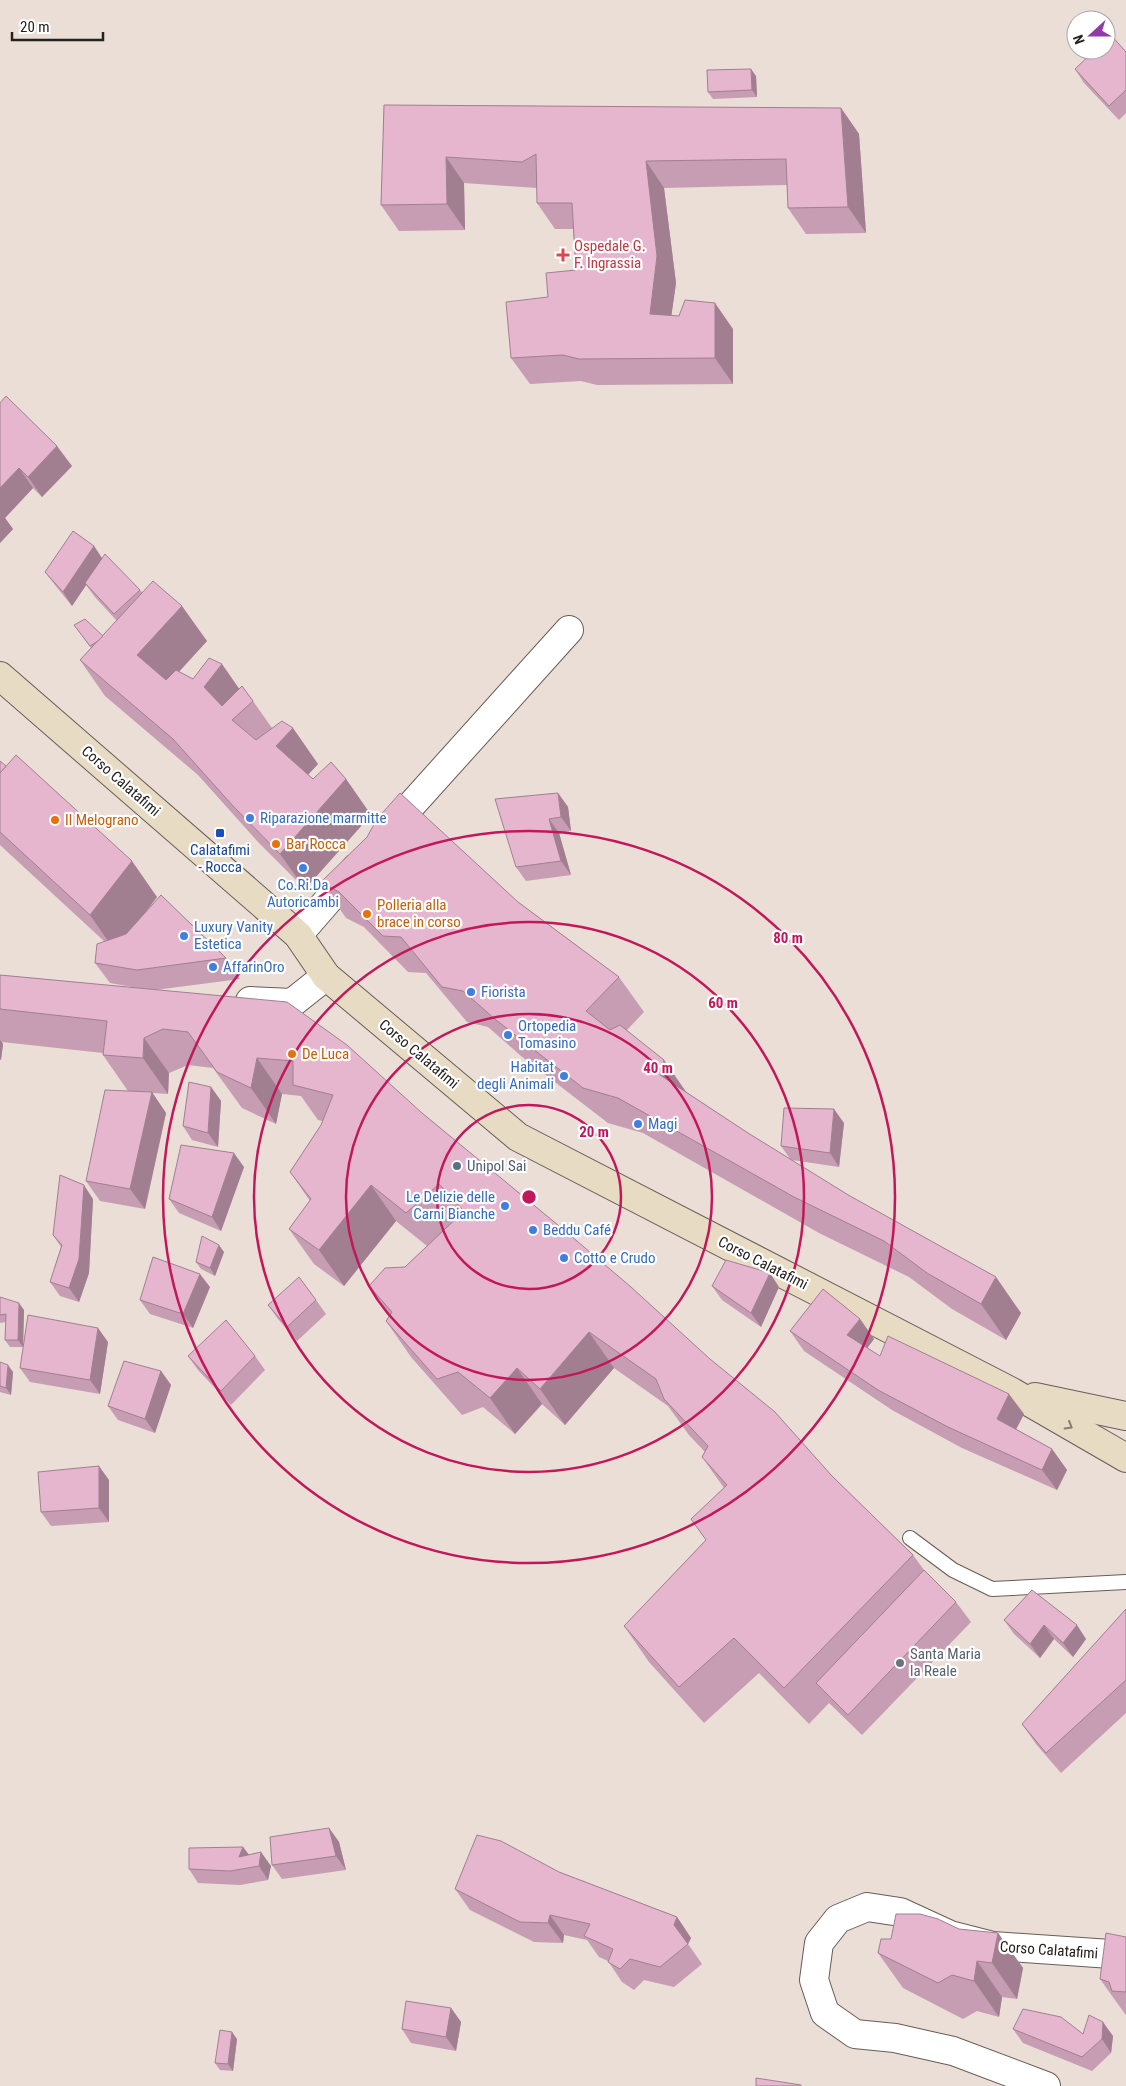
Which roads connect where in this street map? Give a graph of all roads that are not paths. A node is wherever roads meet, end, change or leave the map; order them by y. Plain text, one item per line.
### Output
1 (568, 630) dead end
2 (0, 676) edge
3 (298, 935) junction
4 (326, 976) junction
5 (225, 1000) edge
6 (1012, 1392) junction
7 (1126, 1416) edge
8 (1126, 1458) edge
9 (910, 1538) dead end
10 (1126, 1582) edge
11 (1126, 1955) edge
12 (1046, 2086) edge

1 - 3 street
2 - 3 main road, Corso Calatafimi
3 - 4 main road, Corso Calatafimi
4 - 5 street
4 - 6 main road, Corso Calatafimi
6 - 7 main road
6 -> 8 main road
9 - 10 lane
11 - 12 street, Corso Calatafimi

